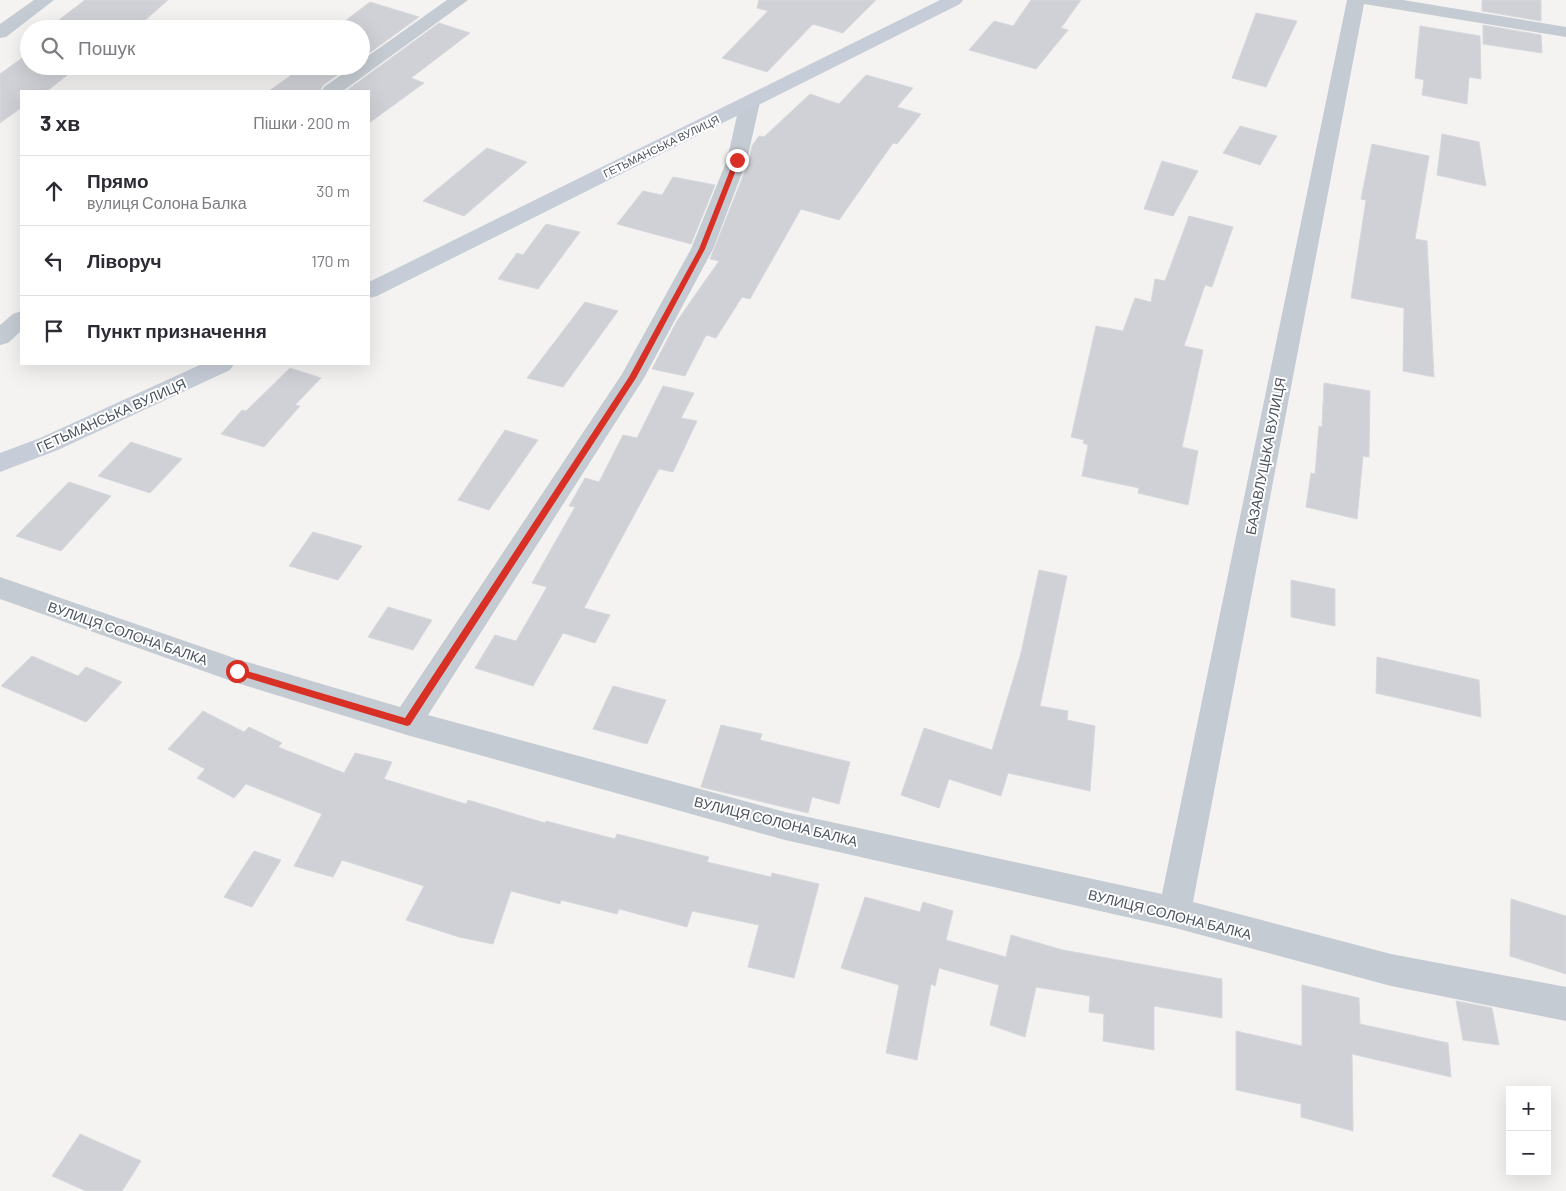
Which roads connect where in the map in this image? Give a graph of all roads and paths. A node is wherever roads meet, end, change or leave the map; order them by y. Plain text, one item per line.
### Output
1 (45, 0) edge
2 (459, 0) edge
3 (954, 0) edge
4 (1356, 0) edge
5 (1370, 0) edge
6 (1566, 32) edge
7 (0, 33) edge
8 (370, 63) edge
9 (354, 75) edge
10 (332, 90) edge
11 (750, 102) junction
12 (370, 291) edge
13 (20, 321) edge
14 (0, 337) edge
15 (220, 365) edge
16 (0, 463) edge
17 (0, 588) edge
18 (407, 722) junction
19 (1174, 912) junction
20 (1566, 1004) edge

1 - 7 street
2 - 8 street
3 - 11 street, ГЕТЬМАНСЬКА ВУЛИЦЯ
4 - 19 street, БАЗАВЛУЦЬКА ВУЛИЦЯ
5 - 6 street
9 - 10 street
11 - 12 street, ГЕТЬМАНСЬКА ВУЛИЦЯ
11 - 18 street
13 - 14 street
15 - 16 street, ГЕТЬМАНСЬКА ВУЛИЦЯ
17 - 18 street, ВУЛИЦЯ СОЛОНА БАЛКА
18 - 19 street, ВУЛИЦЯ СОЛОНА БАЛКА
19 - 20 street, ВУЛИЦЯ СОЛОНА БАЛКА

